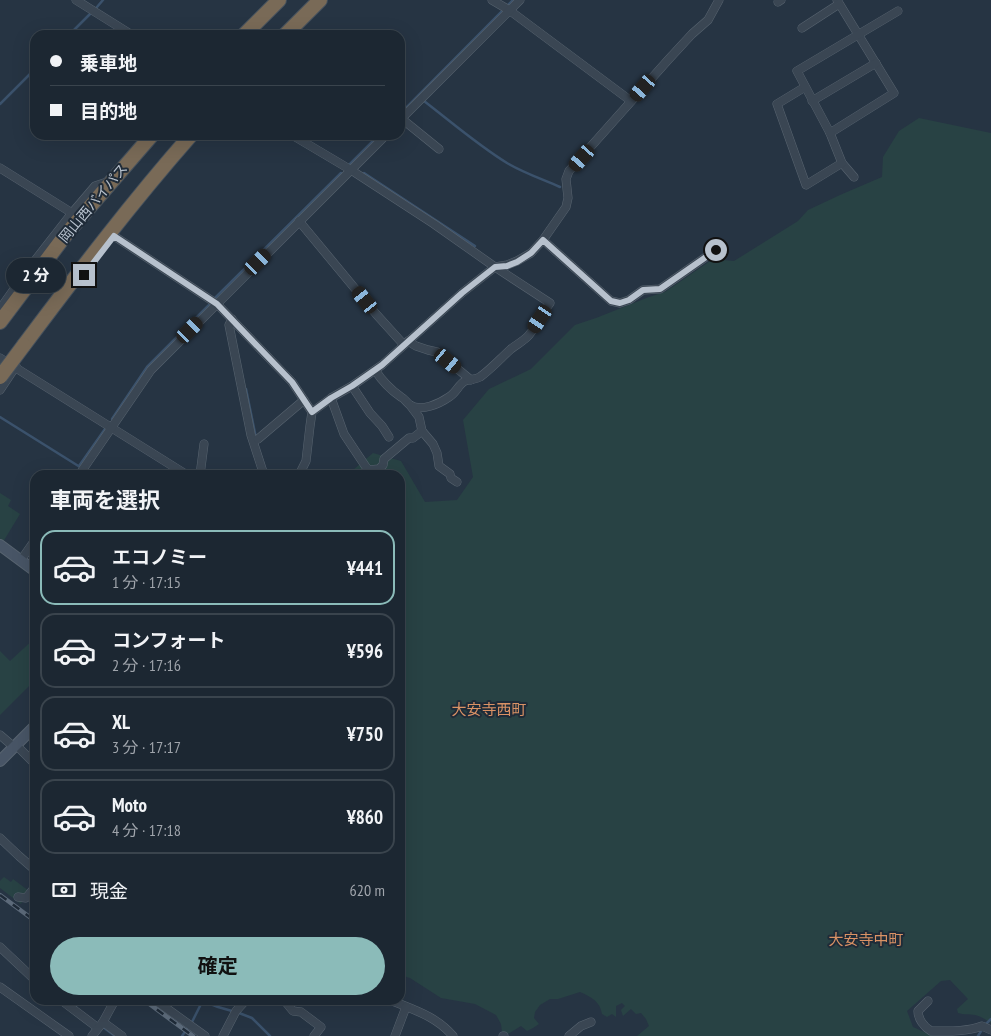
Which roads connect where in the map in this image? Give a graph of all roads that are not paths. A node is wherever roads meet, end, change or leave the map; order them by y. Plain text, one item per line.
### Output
1 (76, 0) edge
2 (279, 0) edge
3 (320, 0) edge
4 (492, 0) edge
5 (520, 0) edge
6 (719, 0) edge
7 (838, 2) edge
8 (507, 9) junction
9 (898, 11) dead end
10 (802, 28) dead end
11 (124, 30) edge
12 (249, 30) edge
13 (290, 30) edge
14 (858, 35) junction
15 (876, 63) junction
16 (805, 87) junction
17 (812, 101) junction
18 (631, 102) junction
19 (405, 116) edge
20 (405, 123) edge
21 (830, 133) junction
22 (148, 140) edge
23 (187, 140) edge
24 (300, 140) edge
25 (381, 140) edge
26 (440, 149) dead end
27 (842, 163) junction
28 (0, 168) edge
29 (351, 170) junction
30 (156, 175) junction
31 (854, 177) dead end
32 (112, 180) junction
33 (72, 213) junction
34 (299, 221) junction
35 (114, 236) junction
36 (543, 240) junction
37 (716, 250) dead end
38 (495, 267) junction
39 (217, 304) junction
40 (0, 309) edge
41 (0, 322) edge
42 (231, 322) junction
43 (406, 342) junction
44 (0, 358) edge
45 (16, 367) junction
46 (375, 370) junction
47 (0, 378) edge
48 (471, 380) junction
49 (352, 386) junction
50 (0, 390) edge
51 (331, 398) junction
52 (304, 400) junction
53 (410, 405) junction
54 (312, 412) junction
55 (112, 427) junction
56 (422, 431) junction
57 (389, 437) dead end
58 (258, 439) dead end
59 (204, 444) dead end
60 (82, 470) edge
61 (179, 470) edge
62 (201, 470) edge
63 (262, 470) edge
64 (302, 470) edge
65 (457, 482) dead end
66 (0, 545) edge
67 (30, 547) edge
68 (21, 560) junction
69 (30, 567) edge
70 (30, 731) edge
71 (0, 735) edge
72 (15, 746) junction
73 (30, 760) edge
74 (0, 761) edge
75 (0, 838) edge
76 (30, 866) edge
77 (30, 893) edge
78 (18, 897) dead end
79 (0, 947) edge
80 (30, 975) edge
81 (0, 987) edge
82 (928, 1001) dead end
83 (69, 1005) edge
84 (112, 1005) edge
85 (162, 1005) edge
86 (241, 1005) edge
87 (288, 1005) edge
88 (401, 1005) edge
89 (406, 1007) junction
90 (592, 1022) dead end
91 (101, 1025) junction
92 (986, 1027) edge
93 (69, 1036) edge
94 (92, 1036) edge
95 (122, 1036) edge
96 (205, 1036) edge
97 (223, 1036) edge
98 (314, 1036) edge
99 (395, 1036) edge
100 (454, 1036) edge
101 (569, 1036) edge

1 - 11 street
2 - 12 highway
3 - 13 highway
4 - 8 street
5 - 8 street
6 - 18 street
7 - 10 street
7 - 14 street
8 - 18 street
8 - 19 street
9 - 14 street
14 - 15 street
14 - 16 street
15 - 17 street
15 - 21 street
16 - 17 street
16 - 27 street
17 - 21 street
18 - 36 street
20 - 26 street
21 - 27 street
22 - 32 highway, 岡山西バイパス
23 - 30 highway
24 - 29 street
25 - 29 street
27 - 31 street
28 - 33 street
29 - 34 street
29 - 38 street
30 - 35 street
30 - 47 highway, bridge
32 - 33 street
32 - 41 highway, 岡山西バイパス
33 - 40 street
34 - 39 street
34 - 43 street
35 - 39 street
35 - 45 street
36 - 37 street
36 - 38 street
38 - 43 street
38 - 48 street
39 - 42 street
39 - 55 street
42 - 52 street
42 - 63 street
43 - 46 street
43 - 48 street
44 - 45 street
45 - 50 street
45 - 55 street
46 - 49 street
46 - 53 street
48 - 53 street
49 - 51 street
49 - 57 street
51 - 54 street
51 - 56 street
52 - 54 street
52 - 58 street
53 - 56 street
54 - 64 street
55 - 60 street
55 - 61 street
56 - 65 street
59 - 62 street
66 - 68 street
67 - 68 street
68 - 69 street
70 - 72 street
71 - 72 street
72 - 73 street
72 - 74 street
75 - 76 street
77 - 78 street
79 - 80 street
81 - 93 street
82 - 92 street
83 - 91 street
84 - 91 street
85 - 96 street
86 - 97 street
87 - 98 street
88 - 89 street
89 - 99 street
89 - 100 street
90 - 101 street
91 - 94 street
91 - 95 street

